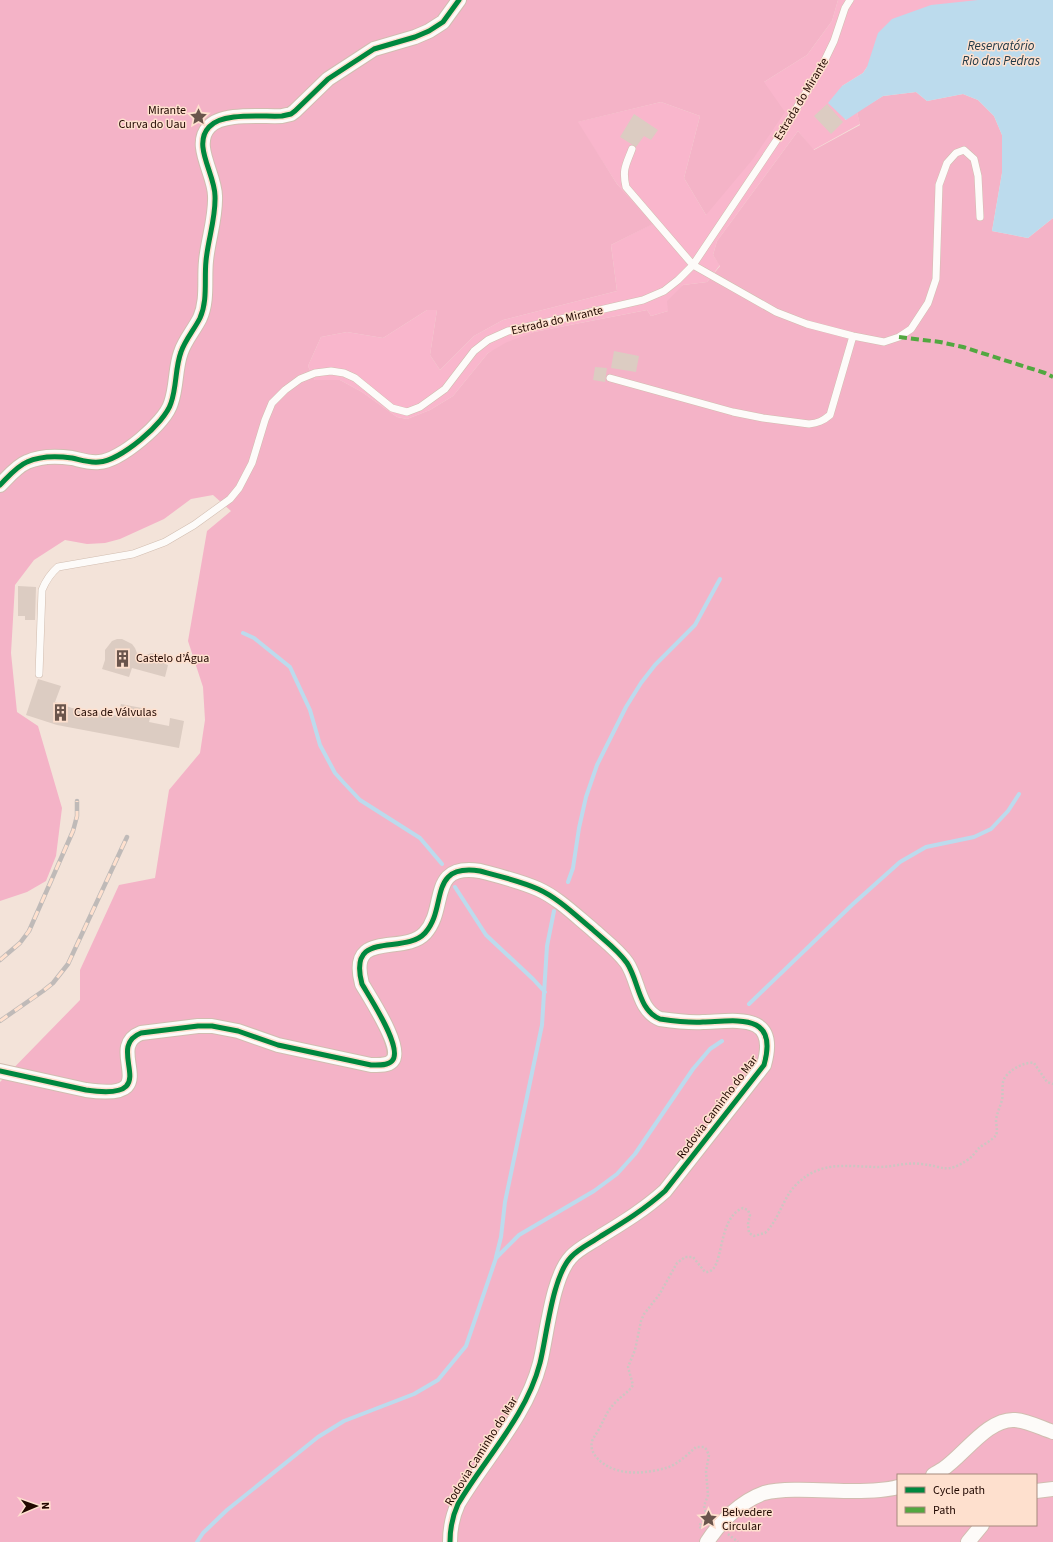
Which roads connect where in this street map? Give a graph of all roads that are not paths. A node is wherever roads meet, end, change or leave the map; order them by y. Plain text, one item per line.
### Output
1 (459, 0) edge
2 (850, 0) edge
3 (632, 150) dead end
4 (980, 217) dead end
5 (693, 265) junction
6 (853, 336) junction
7 (610, 378) dead end
8 (0, 485) edge
9 (39, 674) dead end
10 (0, 1071) edge
11 (1053, 1432) edge
12 (934, 1474) edge
13 (897, 1487) edge
14 (1053, 1488) edge
15 (1037, 1491) edge
16 (981, 1526) edge
17 (450, 1542) edge
18 (707, 1542) edge
19 (968, 1542) edge

1 - 8 street
2 - 5 lane, Estrada do Mirante
3 - 5 lane
4 - 6 lane
5 - 6 lane
5 - 9 lane, Estrada do Mirante
6 - 7 lane
10 - 17 street, Rodovia Caminho do Mar
11 - 12 street
13 - 18 street
14 - 15 street
16 - 19 street

